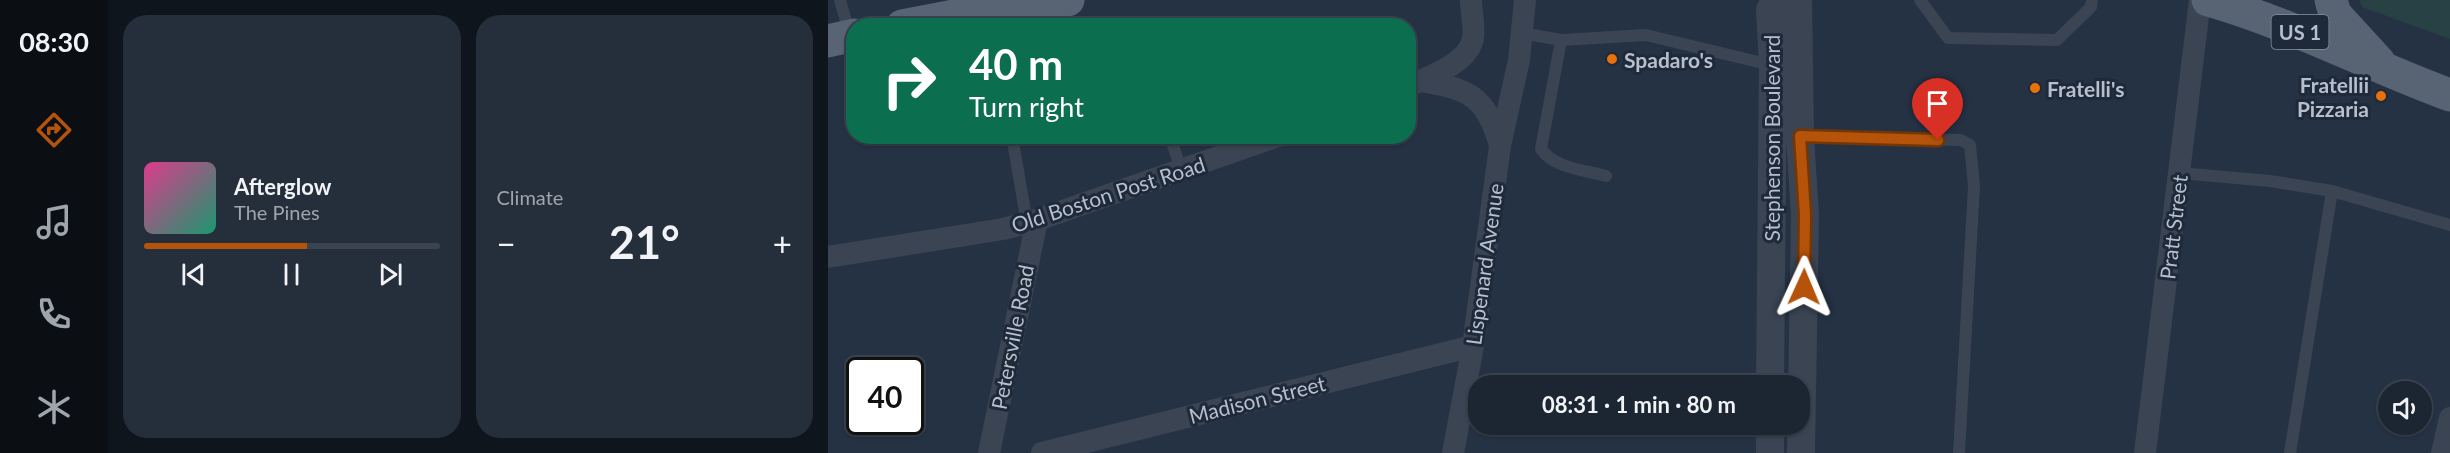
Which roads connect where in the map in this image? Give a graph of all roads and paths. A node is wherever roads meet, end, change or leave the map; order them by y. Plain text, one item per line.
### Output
1 (840, 0) edge
2 (1068, 0) edge
3 (1471, 0) edge
4 (1525, 0) edge
5 (1776, 0) edge
6 (1798, 0) edge
7 (1920, 0) edge
8 (2092, 0) edge
9 (2200, 0) edge
10 (2208, 0) edge
11 (2331, 0) edge
12 (960, 7) edge
13 (927, 18) edge
14 (1522, 33) junction
15 (844, 37) edge
16 (1561, 40) junction
17 (1786, 67) junction
18 (2388, 72) junction
19 (1416, 83) edge
20 (1416, 84) edge
21 (2450, 95) edge
22 (1800, 136) junction
23 (1014, 144) edge
24 (1173, 144) edge
25 (1255, 144) edge
26 (1500, 146) junction
27 (1181, 170) junction
28 (2180, 173) junction
29 (1606, 176) dead end
30 (2332, 191) junction
31 (1032, 222) junction
32 (2450, 225) edge
33 (828, 257) edge
34 (1473, 346) junction
35 (1771, 375) edge
36 (2450, 418) edge
37 (1770, 435) edge
38 (989, 453) edge
39 (1042, 453) edge
40 (1453, 453) edge
41 (1770, 453) edge
42 (1801, 453) edge
43 (1959, 453) edge
44 (2145, 453) edge
45 (2290, 453) edge
46 (2442, 453) edge

1 - 15 lane
2 - 12 main road
3 - 19 street
4 - 14 street, Lispenard Avenue
5 - 17 street, Stephenson Boulevard
6 - 17 street, Stephenson Boulevard
7 - 8 lane
9 - 28 street, Pratt Street
10 - 18 main road, US 1
11 - 18 main road
12 - 13 main road
14 - 16 lane
14 - 26 street, Lispenard Avenue
16 - 17 lane
16 - 29 lane
17 - 22 street, Stephenson Boulevard
17 - 35 street, Stephenson Boulevard
18 - 21 main road, US 1
20 - 26 street, Lispenard Avenue
22 - 42 street, Stephenson Boulevard
22 - 43 lane
23 - 31 lane
24 - 27 lane
25 - 27 street, Old Boston Post Road
26 - 34 street, Lispenard Avenue
27 - 31 street, Old Boston Post Road
28 - 30 lane
28 - 44 street, Pratt Street
30 - 32 lane
30 - 45 lane
31 - 33 street, Old Boston Post Road
31 - 38 street, Petersville Road
34 - 39 street, Madison Street
34 - 40 street, Lispenard Avenue
36 - 46 street
37 - 41 street

